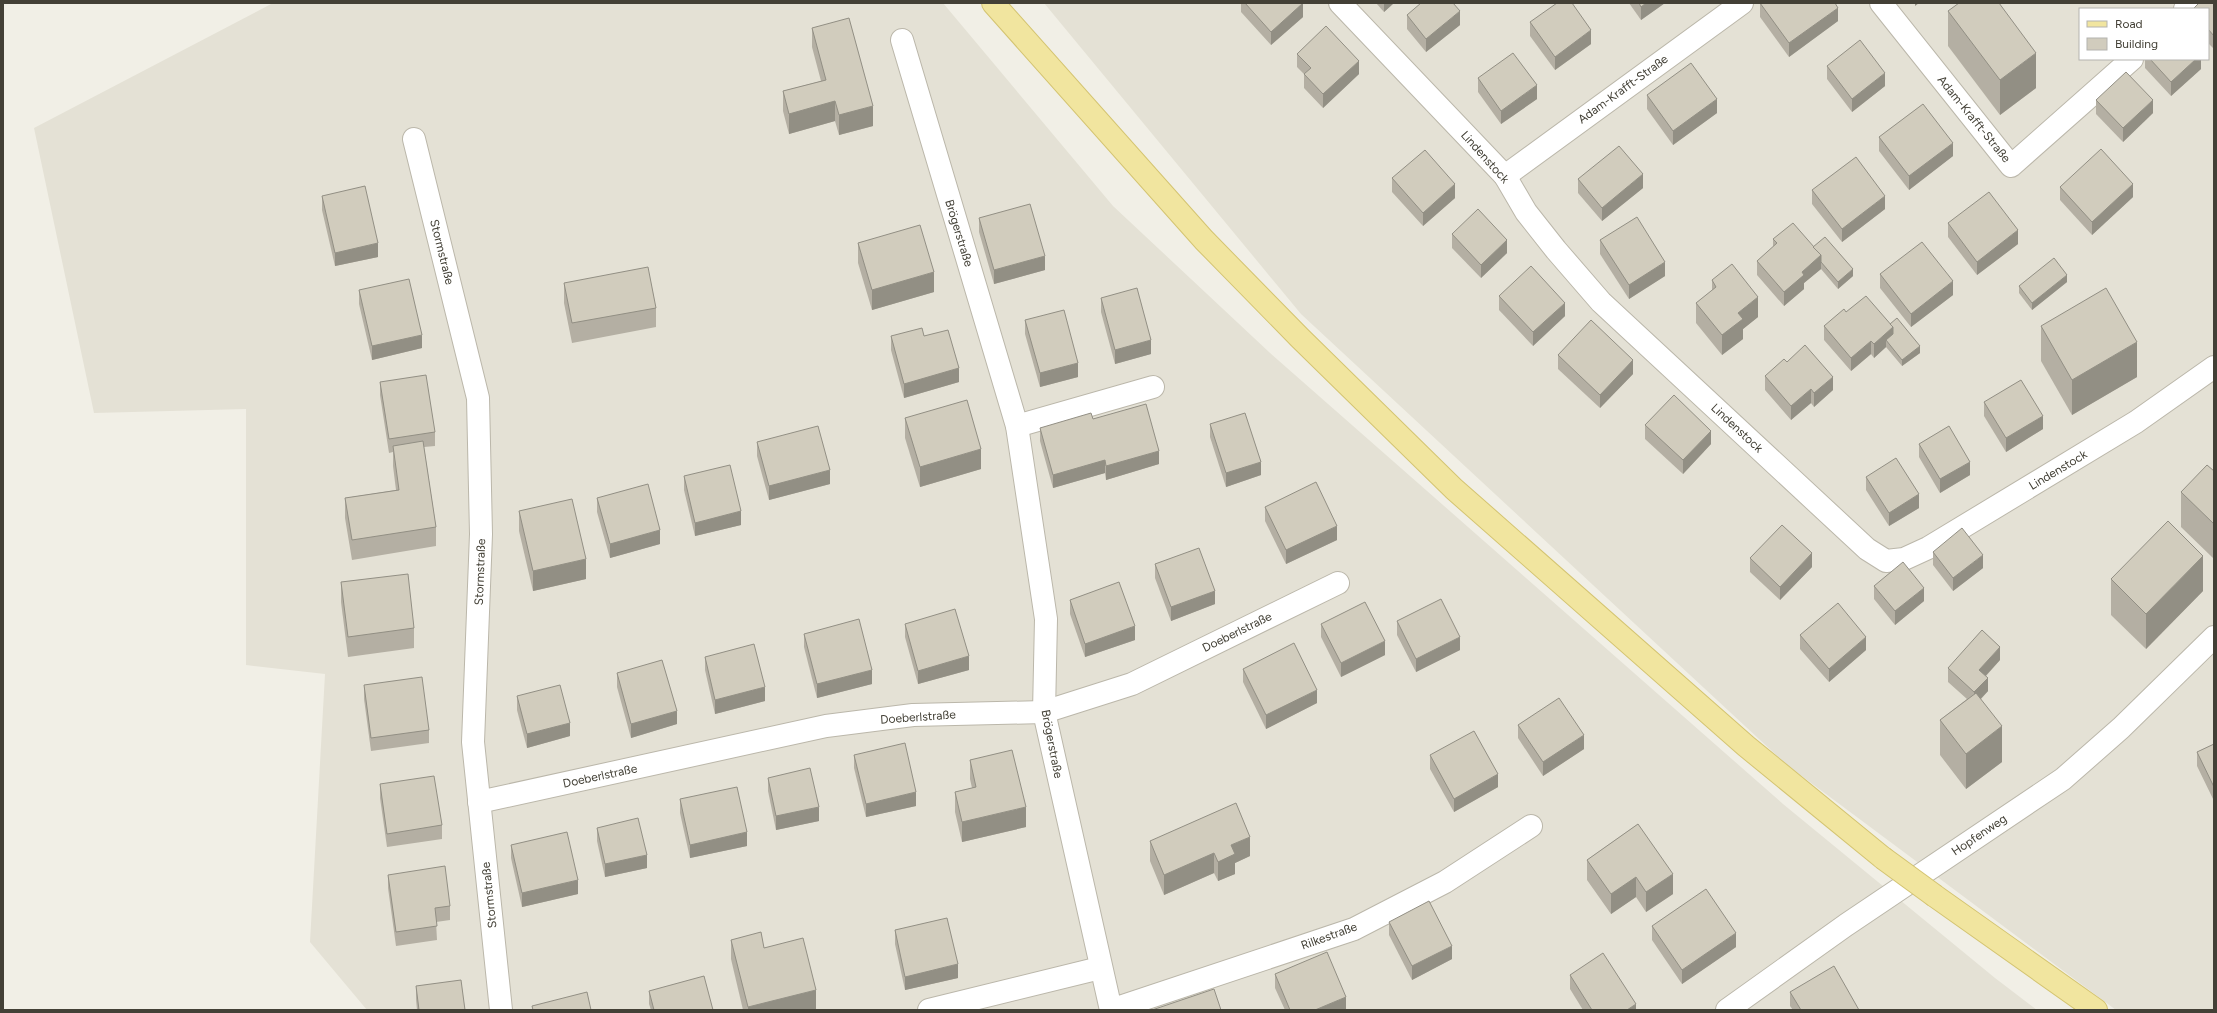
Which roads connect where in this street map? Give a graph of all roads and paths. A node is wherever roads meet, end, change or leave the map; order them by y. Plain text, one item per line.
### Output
1 (993, 3) edge
2 (1340, 3) edge
3 (1742, 3) edge
4 (1881, 3) edge
5 (902, 40) dead end
6 (2131, 60) edge
7 (414, 139) dead end
8 (1505, 176) junction
9 (2214, 367) edge
10 (1153, 386) dead end
11 (1017, 426) junction
12 (1338, 583) dead end
13 (2214, 637) edge
14 (1044, 712) junction
15 (479, 802) junction
16 (1531, 826) dead end
17 (1100, 968) junction
18 (1739, 1006) edge
19 (501, 1010) edge
20 (929, 1010) edge
21 (1111, 1010) edge
22 (2096, 1010) edge

1 - 22 main road, bridge
2 - 8 street, Lindenstock
3 - 8 street, Adam-Krafft-Straße
4 - 6 street, Adam-Krafft-Straße
5 - 11 street, Brögerstraße
7 - 15 street, Stormstraße
8 - 9 street, Lindenstock
10 - 11 street
11 - 14 street, Brögerstraße
12 - 14 street, Doeberlstraße
13 - 18 street, Hopfenweg
14 - 15 street, Doeberlstraße
14 - 17 street, Brögerstraße
15 - 19 street, Stormstraße
16 - 21 street, Rilkestraße
17 - 20 street
17 - 21 street, Brögerstraße

